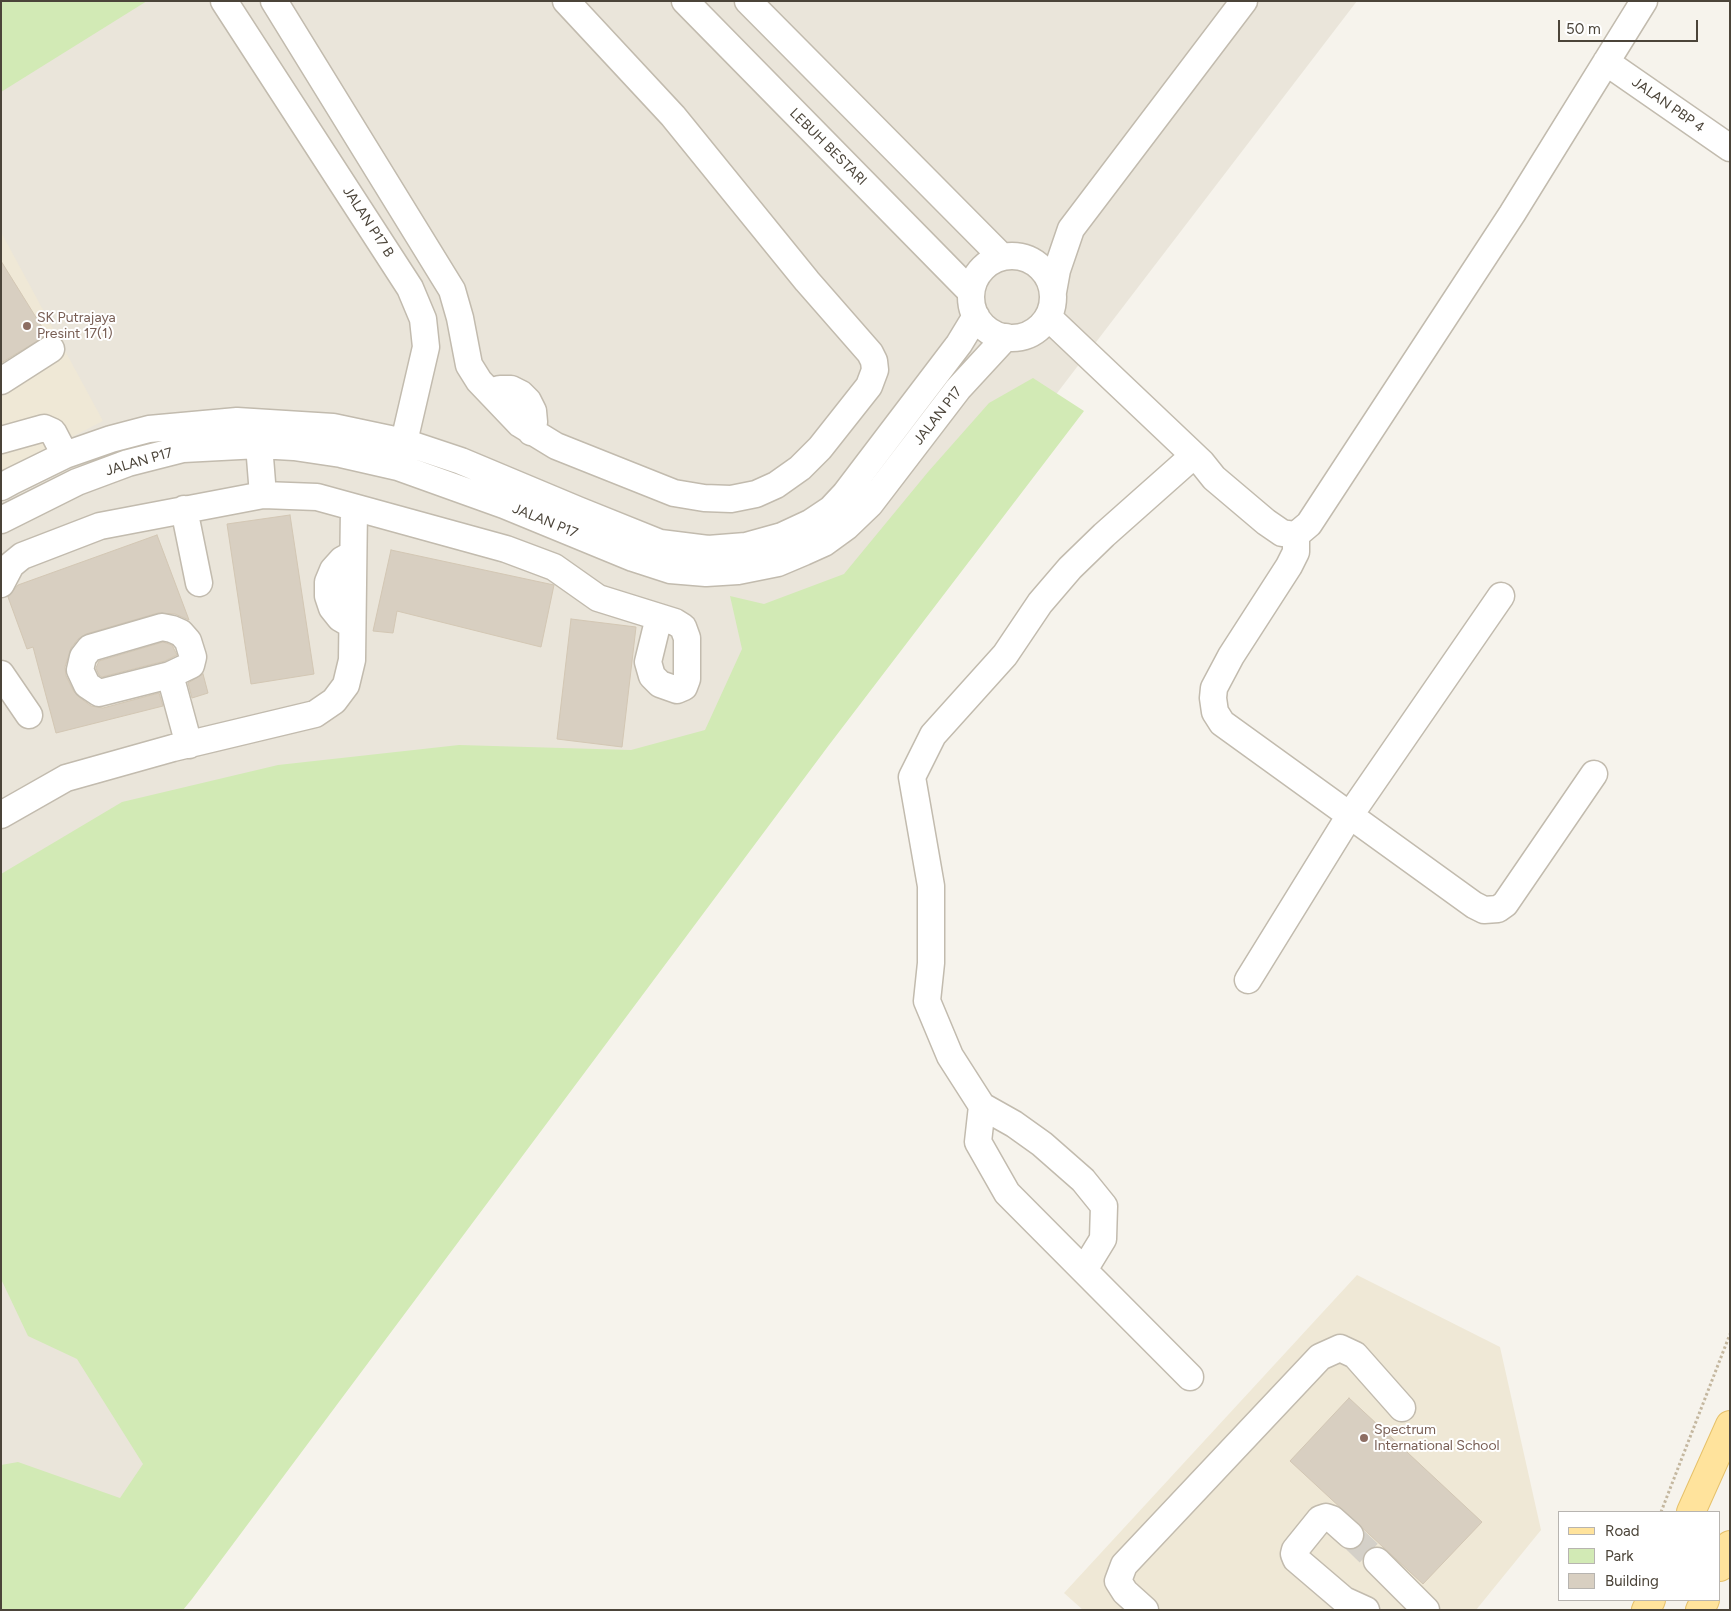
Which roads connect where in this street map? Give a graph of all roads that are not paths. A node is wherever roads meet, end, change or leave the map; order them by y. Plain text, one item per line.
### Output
1 (224, 1) edge
2 (274, 1) edge
3 (566, 1) edge
4 (685, 1) edge
5 (748, 1) edge
6 (1644, 1) edge
7 (1240, 2) edge
8 (1606, 62) junction
9 (348, 120) junction
10 (1730, 148) edge
11 (368, 152) junction
12 (335, 171) junction
13 (387, 186) junction
14 (1071, 229) junction
15 (1013, 258) junction
16 (974, 304) junction
17 (1051, 305) junction
18 (1006, 337) junction
19 (51, 349) dead end
20 (1, 381) edge
21 (1, 440) edge
22 (404, 442) junction
23 (259, 445) junction
24 (65, 455) junction
25 (1193, 456) junction
26 (398, 467) junction
27 (1, 488) edge
28 (263, 495) junction
29 (354, 508) junction
30 (184, 509) junction
31 (1, 520) edge
32 (1296, 535) junction
33 (199, 583) dead end
34 (1, 584) edge
35 (1501, 596) dead end
36 (659, 617) dead end
37 (1, 674) edge
38 (170, 675) dead end
39 (28, 715) dead end
40 (189, 745) junction
41 (1594, 774) dead end
42 (1, 815) edge
43 (1350, 815) junction
44 (1248, 980) dead end
45 (982, 1106) junction
46 (1084, 1270) junction
47 (1190, 1377) dead end
48 (1402, 1408) dead end
49 (1730, 1425) edge
50 (1691, 1511) edge
51 (1350, 1535) tunnel mouth
52 (1730, 1545) edge
53 (1377, 1561) tunnel mouth
54 (1721, 1565) edge
55 (1349, 1607) edge
56 (1145, 1610) edge
57 (1426, 1610) edge

1 - 12 street, JALAN P17 B
2 - 9 street
3 - 13 street
4 - 16 street, LEBUH BESTARI
5 - 15 street
6 - 8 street
7 - 14 street
8 - 10 street, JALAN PBP 4
8 - 32 street
9 - 11 street
9 - 13 street
11 - 12 street
11 - 13 street
12 - 22 street, JALAN P17 B
14 - 15 street
14 - 17 street
15 - 16 street
15 - 17 street
16 - 18 street
16 - 22 street, JALAN P17
17 - 18 street
17 - 25 street
18 - 26 street, JALAN P17
19 - 20 street
21 - 24 street
22 - 24 street, JALAN P17
22 - 26 street, JALAN P17 B
23 - 26 street, JALAN P17
23 - 28 street
23 - 31 street, JALAN P17
24 - 27 street, JALAN P17
25 - 32 street
25 - 45 street
28 - 29 street
28 - 30 street
29 - 36 street
29 - 40 street
30 - 33 street
30 - 34 street
32 - 43 street
35 - 43 street
37 - 39 street
38 - 40 street
40 - 42 street
41 - 43 street
43 - 44 street
45 - 46 street
45 - 46 street
46 - 47 street
48 - 56 street
49 - 50 main road
51 - 55 street
52 - 54 main road
53 - 57 street

